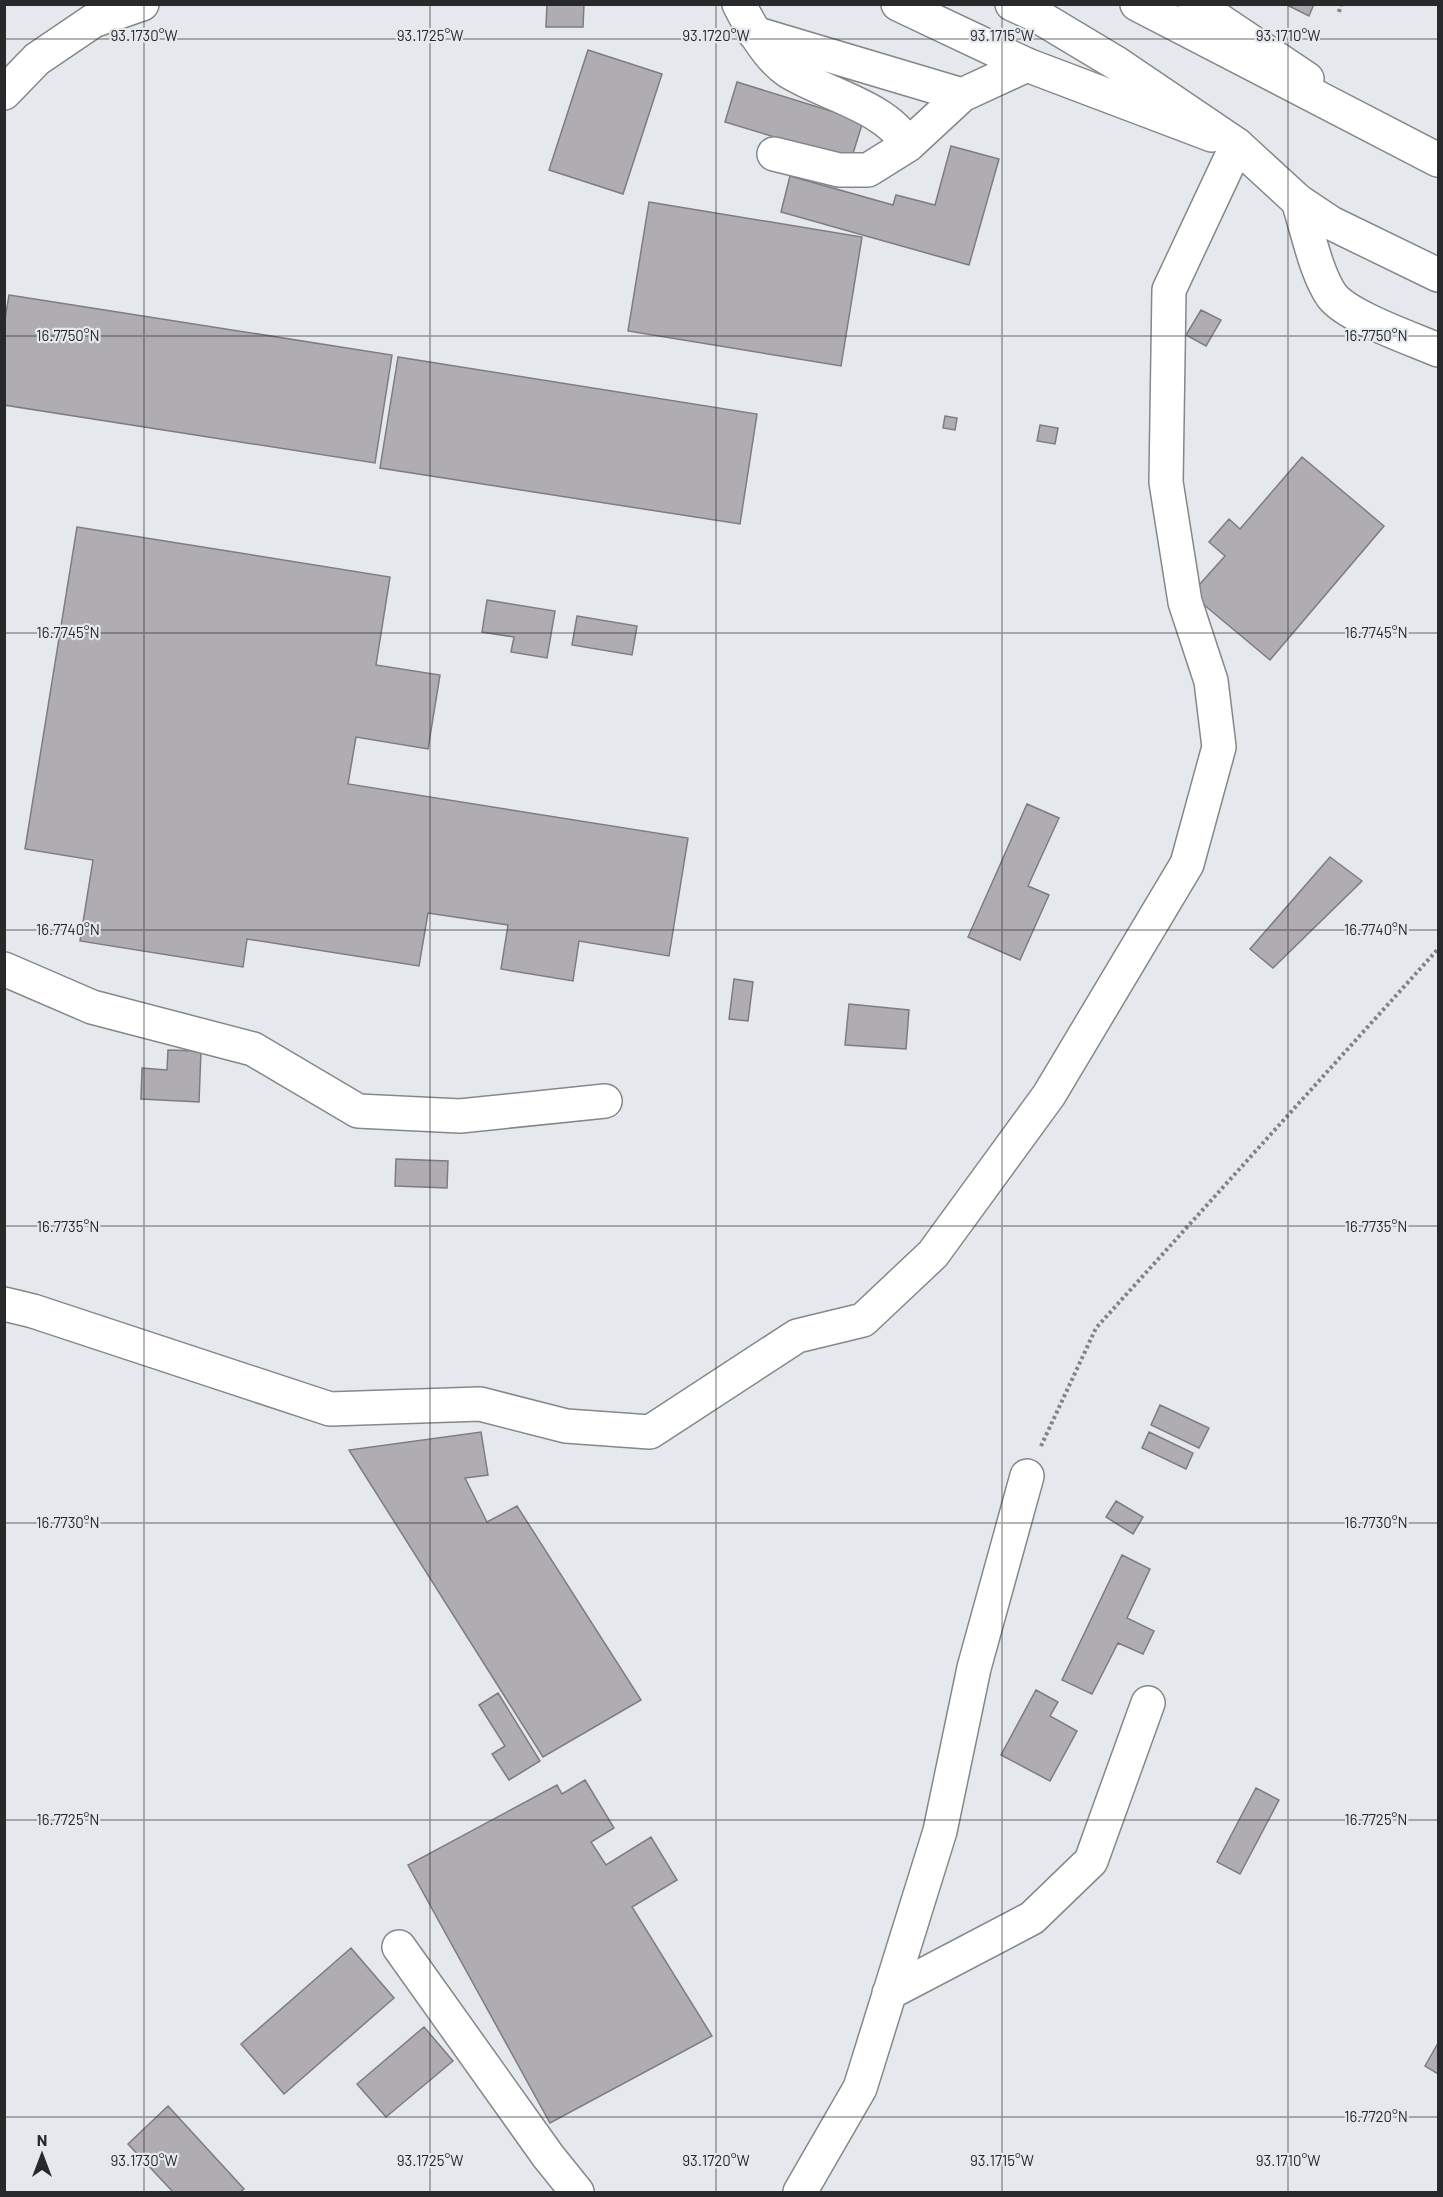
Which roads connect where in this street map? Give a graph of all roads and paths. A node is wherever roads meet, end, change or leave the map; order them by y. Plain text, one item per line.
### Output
1 (142, 4) edge
2 (739, 4) edge
3 (898, 4) edge
4 (1137, 4) edge
5 (1195, 4) edge
6 (1341, 4) edge
7 (1024, 10) edge
8 (1339, 12) dead end
9 (753, 33) junction
10 (1027, 65) junction
11 (4, 93) edge
12 (962, 95) junction
13 (1396, 138) junction
14 (908, 145) junction
15 (1237, 145) junction
16 (774, 154) dead end
17 (1438, 160) edge
18 (1298, 201) junction
19 (1438, 275) edge
20 (1438, 350) edge
21 (1438, 949) edge
22 (4, 969) edge
23 (605, 1101) dead end
24 (4, 1304) edge
25 (1027, 1476) joint
26 (1148, 1703) dead end
27 (399, 1947) dead end
28 (889, 1993) junction
29 (577, 2193) edge
30 (800, 2193) edge

1 - 11 main road
2 - 9 main road
3 - 10 main road
4 - 13 main road
5 - 13 main road
6 - 8 path
7 - 15 main road
9 - 12 main road
9 - 14 main road
10 - 12 main road
10 - 15 main road
12 - 14 main road
13 - 17 main road
14 - 16 main road
15 - 18 main road
15 - 24 main road
18 - 19 main road
18 - 20 main road
21 - 25 path
22 - 23 main road
25 - 28 main road
26 - 28 main road
27 - 29 main road
28 - 30 main road

